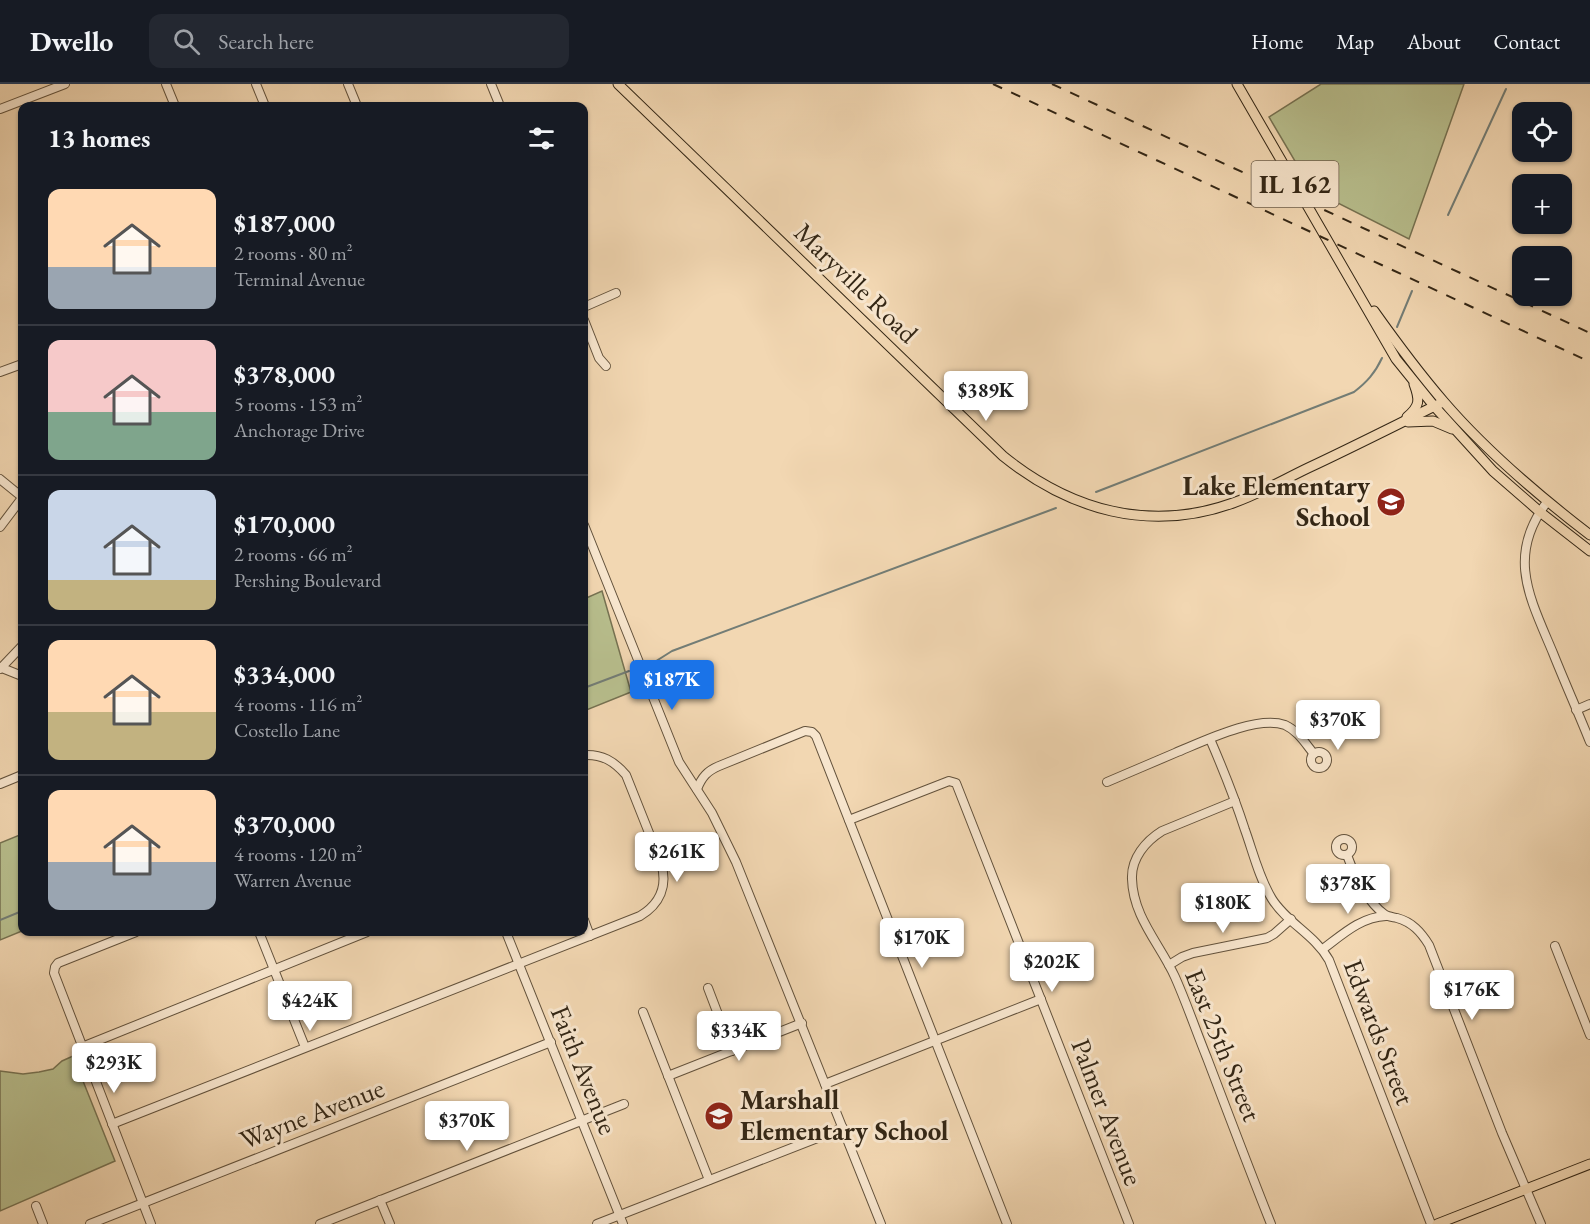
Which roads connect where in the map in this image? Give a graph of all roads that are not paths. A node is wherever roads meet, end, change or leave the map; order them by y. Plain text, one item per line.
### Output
1 (65, 84) edge
2 (166, 84) edge
3 (256, 84) edge
4 (348, 84) edge
5 (491, 84) edge
6 (618, 84) edge
7 (1237, 84) edge
8 (18, 102) edge
9 (18, 102) edge
10 (173, 102) edge
11 (263, 102) edge
12 (355, 102) edge
13 (498, 102) edge
14 (0, 109) edge
15 (1354, 285) junction
16 (616, 293) dead end
17 (588, 305) edge
18 (588, 330) edge
19 (18, 365) edge
20 (606, 366) dead end
21 (0, 372) edge
22 (1412, 379) junction
23 (1443, 402) junction
24 (1434, 406) junction
25 (1396, 425) junction
26 (1458, 434) junction
27 (0, 479) edge
28 (18, 495) edge
29 (1547, 502) junction
30 (18, 503) edge
31 (1540, 512) junction
32 (0, 527) edge
33 (588, 535) edge
34 (1590, 536) edge
35 (1590, 551) edge
36 (18, 650) edge
37 (1, 668) edge
38 (18, 674) edge
39 (1590, 704) edge
40 (1576, 710) junction
41 (1210, 739) junction
42 (1590, 742) edge
43 (1314, 754) dead end
44 (588, 755) edge
45 (18, 777) edge
46 (1107, 782) dead end
47 (0, 784) edge
48 (697, 789) junction
49 (1235, 801) junction
50 (849, 820) junction
51 (1347, 855) dead end
52 (1386, 916) junction
53 (1291, 919) junction
54 (588, 931) edge
55 (126, 936) edge
56 (262, 936) edge
57 (357, 936) edge
58 (508, 936) edge
59 (590, 936) junction
60 (1555, 946) dead end
61 (1323, 949) junction
62 (519, 963) junction
63 (1169, 964) junction
64 (274, 969) junction
65 (708, 988) dead end
66 (1041, 999) junction
67 (643, 1012) dead end
68 (802, 1023) junction
69 (1590, 1035) edge
70 (936, 1041) junction
71 (551, 1042) junction
72 (82, 1047) junction
73 (305, 1047) junction
74 (732, 1051) junction
75 (668, 1076) junction
76 (825, 1084) junction
77 (624, 1104) dead end
78 (582, 1121) junction
79 (112, 1124) junction
80 (843, 1128) junction
81 (1590, 1164) edge
82 (709, 1180) junction
83 (1526, 1189) junction
84 (380, 1200) junction
85 (143, 1203) junction
86 (36, 1206) dead end
87 (620, 1215) junction
88 (878, 1223) edge
89 (43, 1224) edge
90 (90, 1224) edge
91 (151, 1224) edge
92 (320, 1224) edge
93 (390, 1224) edge
94 (597, 1224) edge
95 (623, 1224) edge
96 (1007, 1224) edge
97 (1129, 1224) edge
98 (1271, 1224) edge
99 (1431, 1224) edge
100 (1437, 1224) edge
101 (1541, 1224) edge

1 - 8 street
2 - 10 street
3 - 11 street
4 - 12 street
5 - 13 street
6 - 25 main road, Maryville Road
7 - 15 main road, IL 162
9 - 14 street
15 - 22 main road, IL 162
15 - 23 main road, IL 162
16 - 17 street
18 - 20 street
19 - 21 street
22 - 24 main road, IL 162
22 - 25 main road
23 - 24 main road, Maryville Road
23 - 29 main road, IL 162
24 - 25 main road, Maryville Road
24 - 26 main road, IL 162
25 - 26 main road
26 - 31 main road, IL 162
27 - 28 street
29 - 31 street
29 - 34 main road, IL 162
30 - 32 street
31 - 35 main road, IL 162
31 - 40 street
33 - 48 street
36 - 37 street
37 - 38 street
39 - 40 street
40 - 42 street
41 - 43 street
41 - 46 street
41 - 49 street, Edwards Street
44 - 59 street
45 - 47 street
48 - 50 street
48 - 68 street
49 - 53 street, Edwards Street
49 - 63 street, East 25th Street
50 - 66 street, Palmer Avenue
50 - 70 street
51 - 52 street
52 - 61 street
52 - 83 street
53 - 61 street, Edwards Street
53 - 63 street
54 - 59 street
55 - 72 street
56 - 64 street
57 - 64 street
58 - 62 street, Faith Avenue
59 - 62 street
60 - 69 street
61 - 99 street, Edwards Street
62 - 71 street, Faith Avenue
62 - 73 street
63 - 98 street, East 25th Street
64 - 72 street
64 - 73 street
65 - 74 street
66 - 70 street
66 - 97 street, Palmer Avenue
67 - 75 street
68 - 74 street
68 - 76 street
70 - 76 street
70 - 96 street
71 - 78 street, Faith Avenue
71 - 85 street, Wayne Avenue
72 - 79 street
73 - 79 street
74 - 75 street
75 - 82 street
76 - 80 street
77 - 78 street
78 - 84 street
78 - 87 street, Faith Avenue
79 - 85 street
80 - 82 street
80 - 88 street
81 - 83 main road
82 - 87 street
83 - 100 main road
83 - 101 street
84 - 92 street
84 - 93 street
85 - 90 street, Wayne Avenue
85 - 91 street
86 - 89 street
87 - 94 street
87 - 95 street, Faith Avenue

